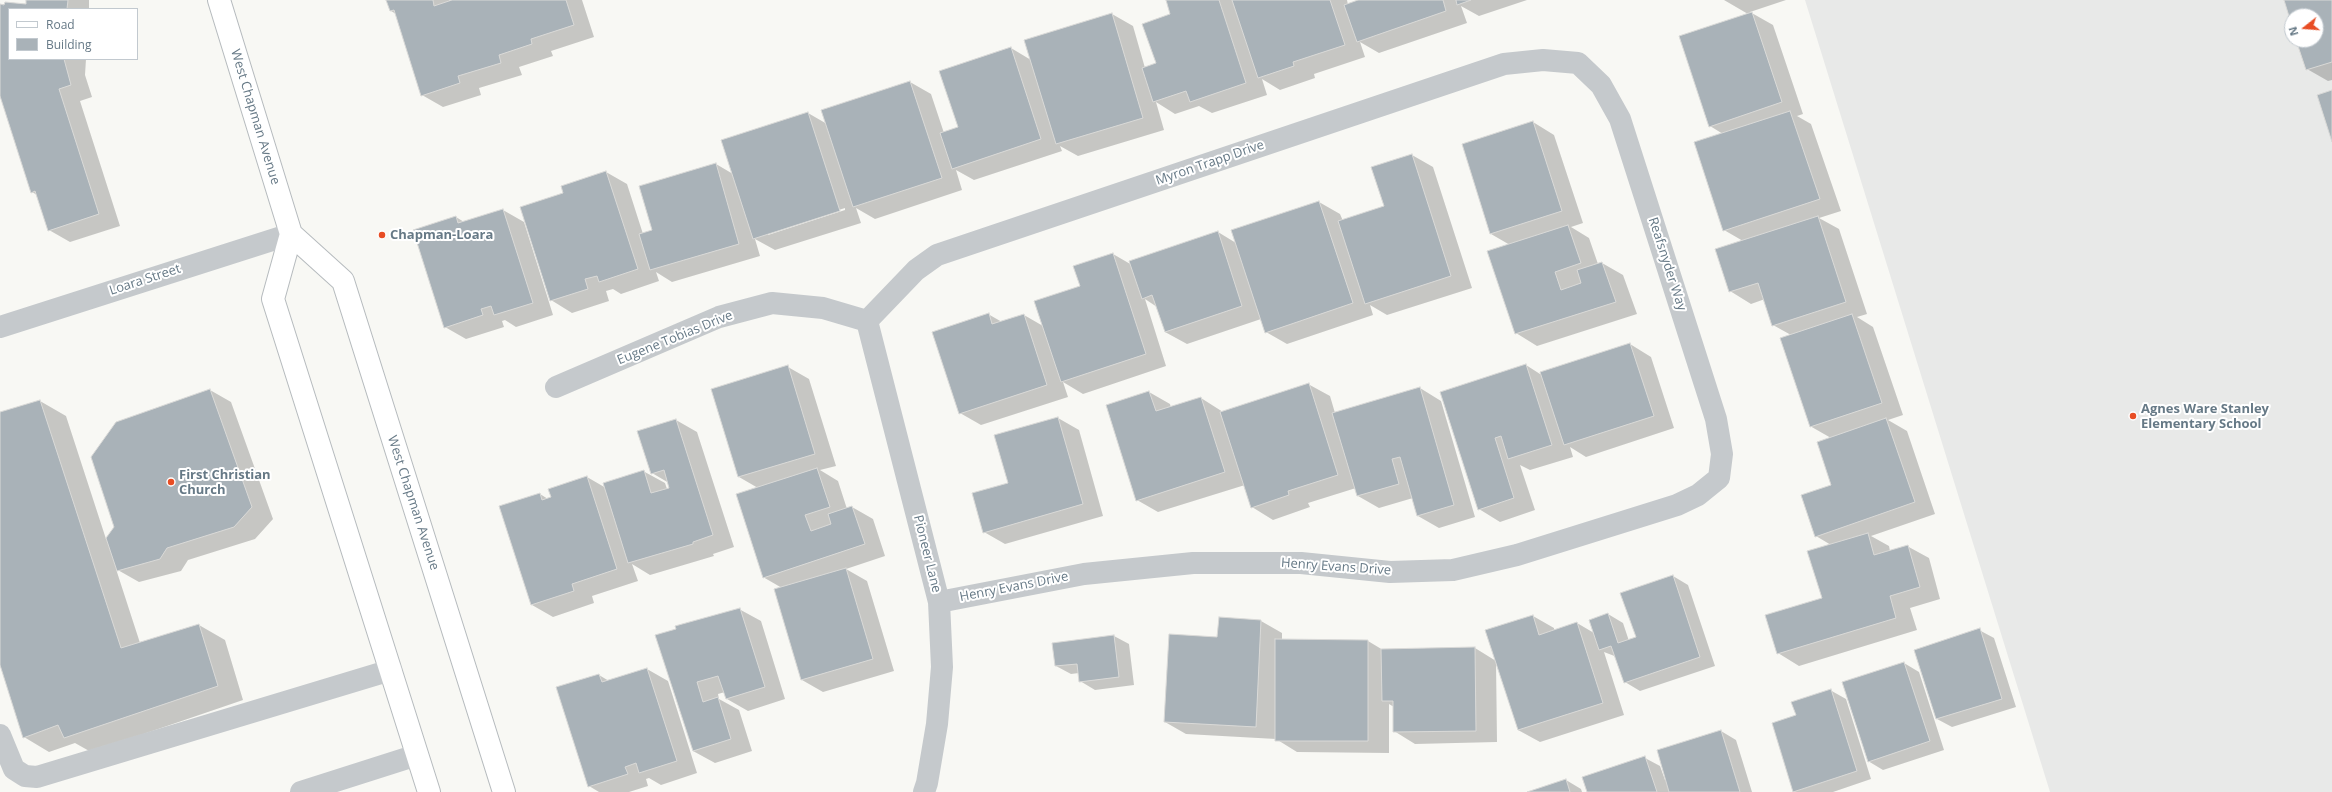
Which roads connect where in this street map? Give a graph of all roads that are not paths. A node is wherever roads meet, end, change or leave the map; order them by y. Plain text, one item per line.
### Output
1 (218, 0) edge
2 (1578, 62) joint
3 (291, 234) junction
4 (866, 321) junction
5 (0, 327) edge
6 (556, 387) dead end
7 (1719, 478) joint
8 (939, 602) junction
9 (391, 670) junction
10 (0, 735) edge
11 (417, 755) junction
12 (301, 792) edge
13 (429, 792) edge
14 (504, 792) edge
15 (924, 792) edge

1 - 3 main road, West Chapman Avenue
2 - 4 street, Myron Trapp Drive
2 - 7 street, Reafsnyder Way
3 - 5 street, Loara Street
3 - 9 main road
3 - 14 main road, West Chapman Avenue
4 - 6 street, Eugene Tobias Drive
4 - 8 street, Pioneer Lane
7 - 8 street, Henry Evans Drive
8 - 15 street, Pioneer Lane
9 - 10 street
9 - 11 main road
11 - 12 street
11 - 13 main road

